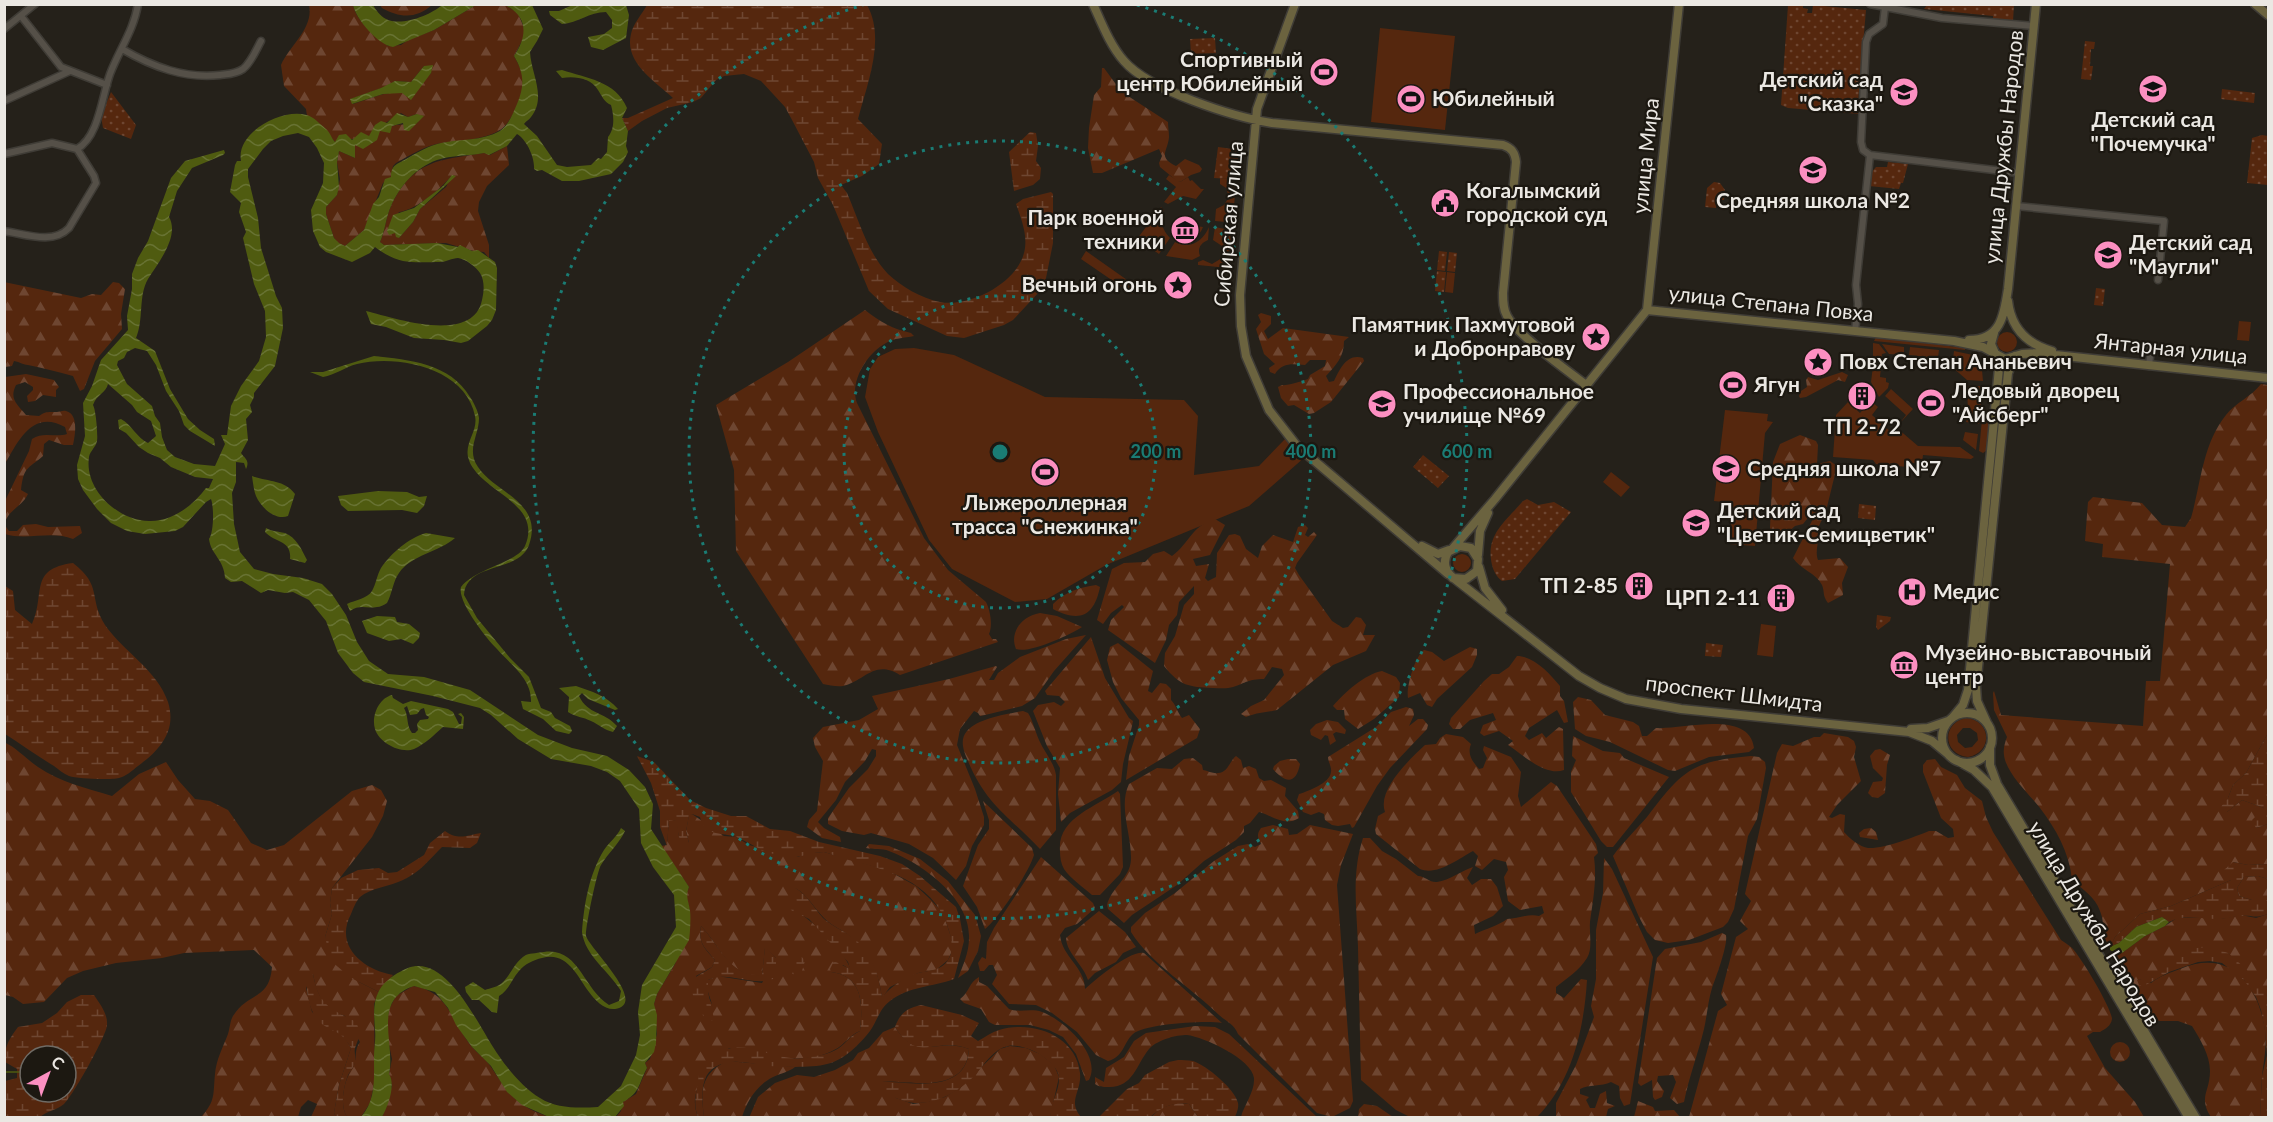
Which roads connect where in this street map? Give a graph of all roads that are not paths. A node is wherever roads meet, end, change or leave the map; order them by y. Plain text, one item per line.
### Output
1 (35, 4) edge
2 (138, 4) edge
3 (1093, 4) edge
4 (1294, 4) edge
5 (1679, 4) edge
6 (1870, 4) edge
7 (2036, 4) edge
8 (2256, 4) edge
9 (1885, 7) junction
10 (2268, 15) edge
11 (21, 16) junction
12 (2034, 26) junction
13 (4, 29) edge
14 (261, 41) dead end
15 (122, 50) junction
16 (70, 71) junction
17 (107, 85) junction
18 (4, 101) edge
19 (1256, 120) junction
20 (76, 149) junction
21 (4, 154) edge
22 (1870, 155) junction
23 (2019, 173) junction
24 (2016, 206) junction
25 (4, 231) edge
26 (2158, 280) dead end
27 (2007, 292) junction
28 (1647, 310) junction
29 (1855, 331) junction
30 (2019, 331) junction
31 (1995, 332) junction
32 (1954, 340) junction
33 (2151, 347) dead end
34 (1995, 354) junction
35 (2016, 356) junction
36 (2069, 356) junction
37 (2149, 366) junction
38 (2268, 378) edge
39 (1586, 385) junction
40 (1495, 499) junction
41 (1390, 523) junction
42 (1453, 548) junction
43 (1479, 561) junction
44 (1451, 576) junction
45 (1518, 628) junction
46 (1952, 718) junction
47 (1987, 723) junction
48 (1895, 730) junction
49 (1990, 747) junction
50 (1953, 758) junction
51 (2189, 1118) edge
52 (2196, 1118) edge

1 - 11 street
2 - 15 street
3 - 19 street
4 - 19 street, Сибирская улица
5 - 28 street, улица Мира
6 - 9 street
7 - 12 street, улица Дружбы Народов
8 - 10 street
9 - 12 street
9 - 22 street
11 - 13 street
11 - 16 street
12 - 23 street, улица Дружбы Народов
14 - 15 street
15 - 17 street
16 - 17 street
16 - 18 street
17 - 20 street
19 - 39 street
19 - 41 street, Сибирская улица
20 - 21 street
20 - 25 street
22 - 23 street
22 - 29 street
23 - 24 street, улица Дружбы Народов
24 - 26 street
24 - 27 street, улица Дружбы Народов
27 - 30 street
27 - 31 street
28 - 29 street, улица Степана Повха
28 - 39 street, улица Степана Повха
29 - 32 street, улица Степана Повха
30 - 31 street
30 - 35 street
30 - 36 street
31 - 32 street
31 - 34 street
32 - 34 street
33 - 37 street
34 - 35 street
34 - 46 street
35 - 36 street
35 - 47 street
36 - 37 street, Янтарная улица
37 - 38 street, Янтарная улица
39 - 40 street, улица Степана Повха
40 - 42 street, улица Степана Повха
40 - 43 street, улица Степана Повха
41 - 42 street, Сибирская улица
41 - 44 street, Сибирская улица
42 - 43 street
42 - 44 street
43 - 44 street
43 - 45 street, проспект Шмидта
44 - 45 street, проспект Шмидта
45 - 48 street, проспект Шмидта
46 - 47 street
46 - 48 street, проспект Шмидта
46 - 50 street
47 - 49 street
48 - 50 street, проспект Шмидта
49 - 50 street
49 - 52 street, улица Дружбы Народов
50 - 51 street, улица Дружбы Народов

